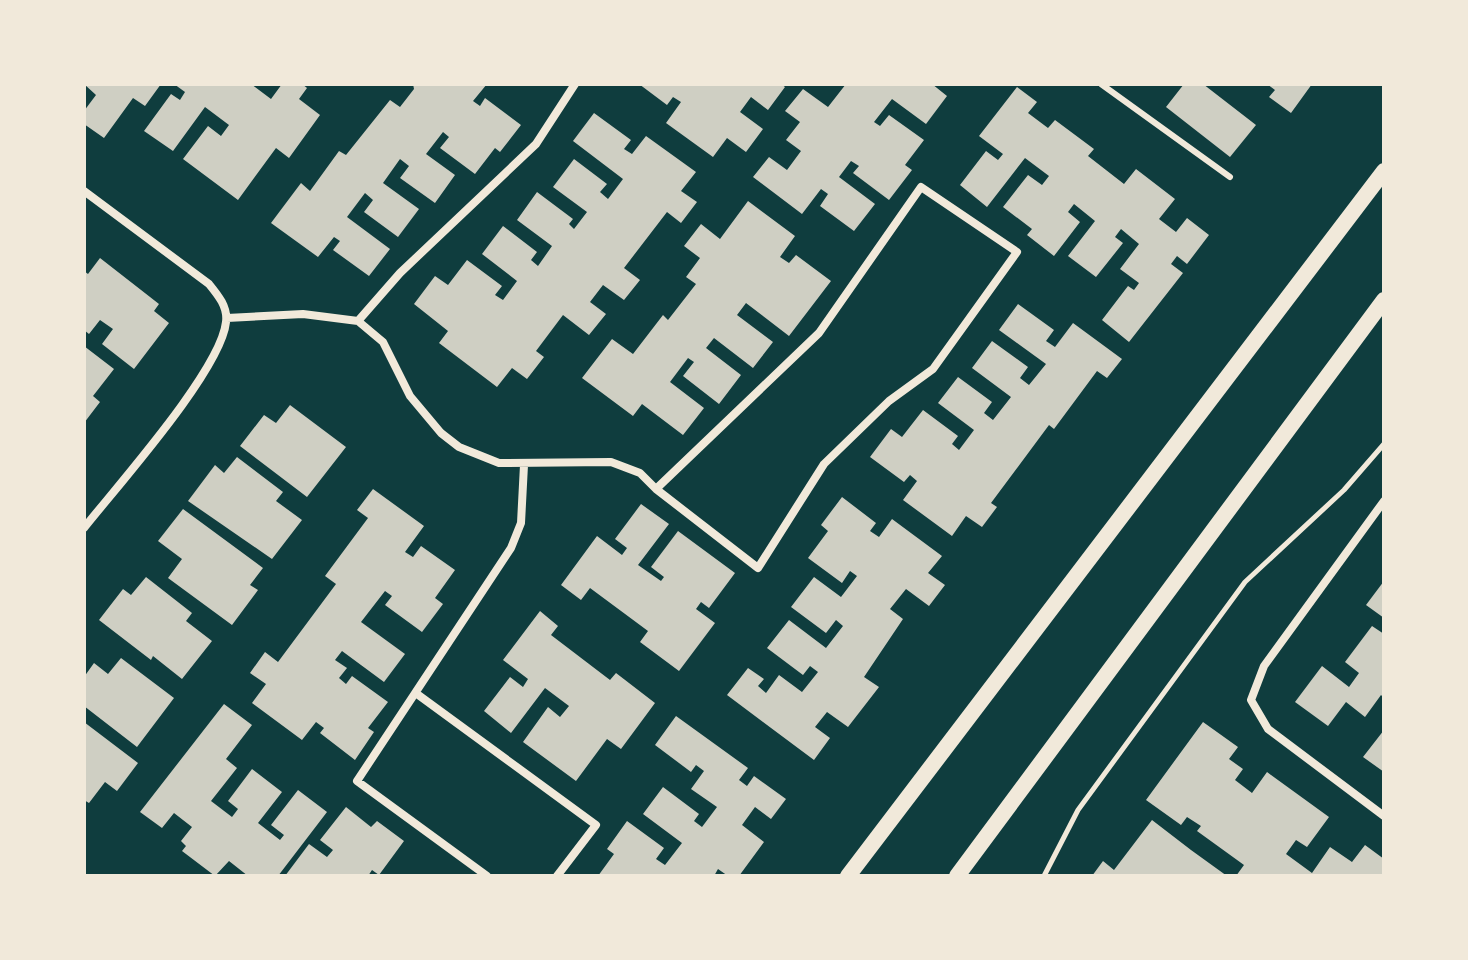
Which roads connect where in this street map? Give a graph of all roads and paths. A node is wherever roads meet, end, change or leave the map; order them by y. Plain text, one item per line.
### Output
1 (575, 84) edge
2 (1101, 84) edge
3 (1384, 171) edge
4 (1230, 177) dead end
5 (84, 191) edge
6 (1384, 300) edge
7 (227, 318) junction
8 (358, 321) junction
9 (1384, 444) edge
10 (524, 465) junction
11 (656, 489) junction
12 (1384, 501) edge
13 (84, 528) edge
14 (417, 694) junction
15 (1384, 816) edge
16 (487, 876) edge
17 (557, 876) edge
18 (848, 876) edge
19 (957, 876) edge
20 (1044, 876) edge

1 - 8 street
2 - 4 lane
3 - 18 main road
5 - 7 street
6 - 19 main road
7 - 8 street
7 - 13 street
8 - 10 street
9 - 20 path
10 - 11 street
10 - 14 street
11 - 11 street
12 - 15 street
14 - 16 street
14 - 17 street

